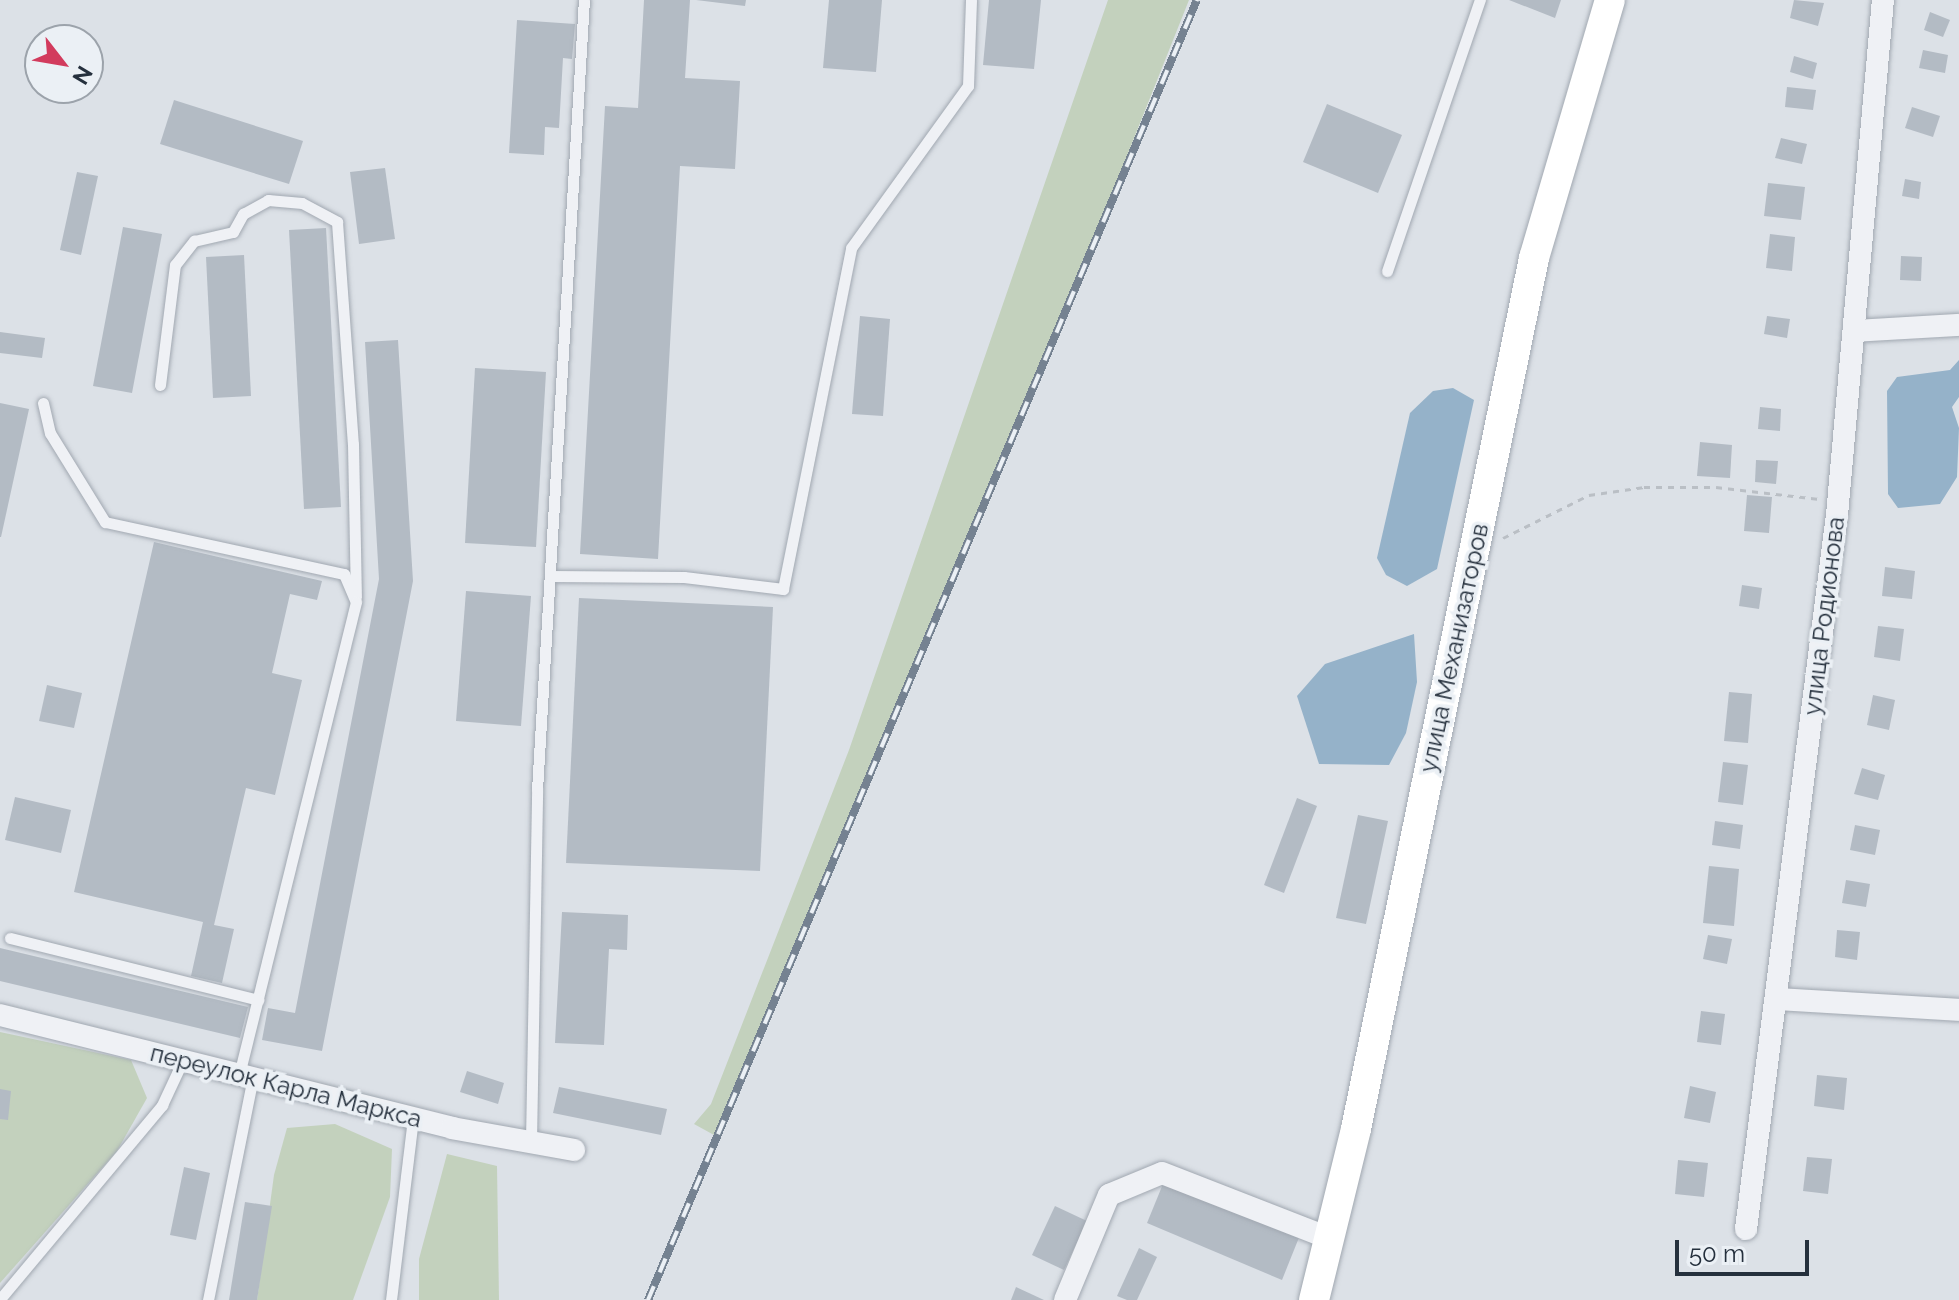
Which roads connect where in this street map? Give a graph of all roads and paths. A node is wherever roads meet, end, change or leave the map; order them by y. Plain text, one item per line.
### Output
1 (584, 0) edge
2 (971, 0) edge
3 (1480, 0) edge
4 (1610, 0) edge
5 (1883, 0) edge
6 (1387, 271) dead end
7 (1959, 325) edge
8 (1854, 331) junction
9 (160, 385) dead end
10 (43, 403) dead end
11 (1839, 500) junction
12 (1477, 538) junction
13 (550, 576) junction
14 (356, 602) junction
15 (10, 938) dead end
16 (1776, 999) junction
17 (258, 1000) junction
18 (1959, 1010) edge
19 (0, 1015) edge
20 (183, 1060) junction
21 (246, 1076) junction
22 (413, 1118) junction
23 (531, 1142) junction
24 (574, 1150) dead end
25 (1746, 1229) dead end
26 (1329, 1238) junction
27 (0, 1299) edge
28 (208, 1300) edge
29 (391, 1300) edge
30 (1065, 1300) edge
31 (1314, 1300) edge

1 - 13 lane
2 - 13 lane
3 - 6 lane
4 - 12 street, улица Механизаторов
5 - 8 street, улица Родионова
7 - 8 street
8 - 11 street, улица Родионова
9 - 14 lane
10 - 14 lane
11 - 12 path
11 - 16 street, улица Родионова
12 - 26 street, улица Механизаторов
13 - 23 lane
14 - 17 lane
15 - 17 lane
16 - 18 street
16 - 25 street, улица Родионова
17 - 21 lane
19 - 20 street, переулок Карла Маркса
20 - 21 street, переулок Карла Маркса
20 - 27 lane
21 - 22 street, переулок Карла Маркса
21 - 28 lane
22 - 23 street, переулок Карла Маркса
22 - 29 lane
23 - 24 street, переулок Карла Маркса
26 - 30 street
26 - 31 street, улица Механизаторов

